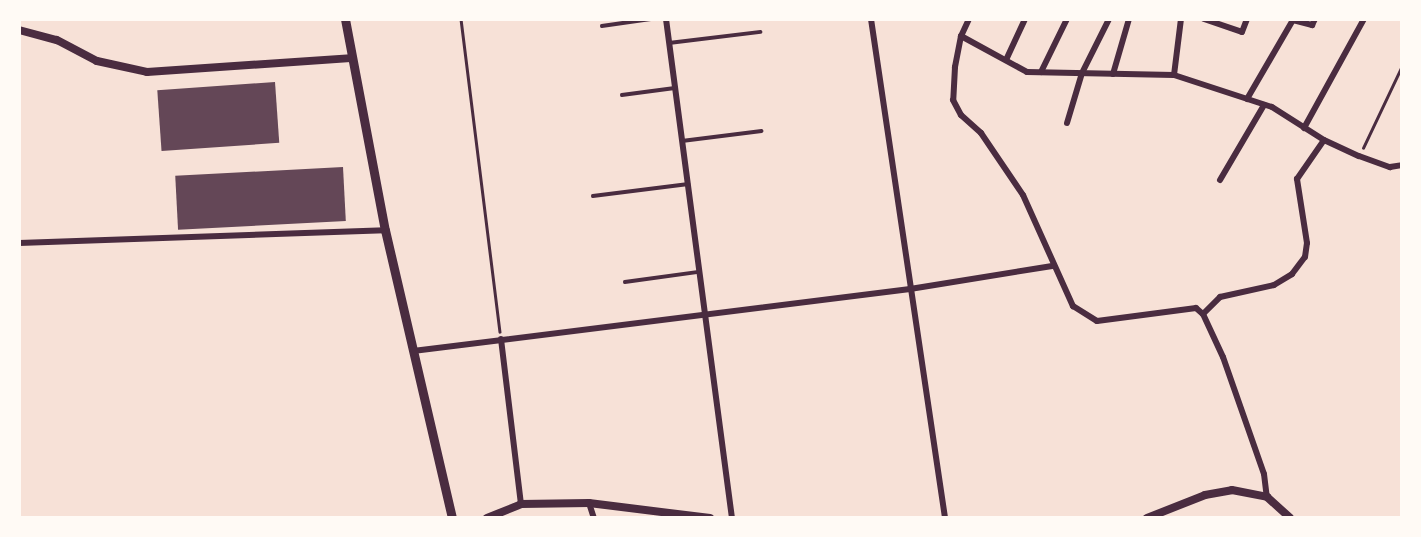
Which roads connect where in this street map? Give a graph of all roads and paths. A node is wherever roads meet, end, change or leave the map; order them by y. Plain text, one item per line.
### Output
1 (345, 19) edge
2 (461, 19) edge
3 (651, 19) edge
4 (666, 19) edge
5 (871, 19) edge
6 (969, 19) edge
7 (1025, 19) edge
8 (1067, 19) edge
9 (1109, 19) edge
10 (1129, 19) edge
11 (1181, 19) edge
12 (1204, 19) edge
13 (1247, 19) edge
14 (1315, 19) edge
15 (1364, 19) edge
16 (602, 26) dead end
17 (19, 30) edge
18 (761, 32) dead end
19 (961, 36) junction
20 (669, 43) junction
21 (351, 58) junction
22 (1006, 60) junction
23 (1402, 66) edge
24 (1041, 72) junction
25 (1082, 73) junction
26 (1114, 74) junction
27 (1174, 75) junction
28 (675, 88) junction
29 (622, 95) dead end
30 (1247, 99) junction
31 (1264, 105) junction
32 (1067, 123) dead end
33 (1304, 128) junction
34 (761, 131) dead end
35 (1324, 140) junction
36 (682, 141) junction
37 (1359, 156) junction
38 (1402, 165) edge
39 (1220, 180) dead end
40 (688, 184) junction
41 (593, 196) dead end
42 (385, 230) junction
43 (19, 243) edge
44 (1052, 266) junction
45 (700, 272) junction
46 (625, 282) dead end
47 (910, 289) junction
48 (706, 314) junction
49 (1203, 314) junction
50 (501, 340) junction
51 (413, 351) junction
52 (1267, 497) junction
53 (589, 503) junction
54 (521, 504) junction
55 (452, 518) edge
56 (487, 518) edge
57 (594, 518) edge
58 (710, 518) edge
59 (732, 518) edge
60 (944, 518) edge
61 (1147, 518) edge
62 (1290, 518) edge

1 - 21 main road
2 - 50 path
3 - 16 lane
4 - 20 street
5 - 47 street
6 - 19 street
7 - 22 street
8 - 24 street
9 - 25 street
10 - 26 street
11 - 27 street
12 - 13 street
14 - 30 street
15 - 33 street
17 - 21 street
18 - 20 lane
19 - 22 street
19 - 44 street
20 - 28 street
21 - 42 main road
22 - 24 street
23 - 37 path
24 - 25 street
25 - 26 street
25 - 32 street
26 - 27 street
27 - 30 street
28 - 29 lane
28 - 36 street
30 - 31 street
31 - 33 street
31 - 39 street
33 - 35 street
34 - 36 lane
35 - 37 street
35 - 49 street
36 - 40 street
37 - 38 street
40 - 41 lane
40 - 45 street
42 - 43 street
42 - 51 main road
44 - 47 street
44 - 49 street
45 - 46 lane
45 - 48 street
47 - 48 street
47 - 60 street
48 - 50 street
48 - 59 street
49 - 52 street
50 - 51 street
50 - 54 street
51 - 55 main road
52 - 61 street
52 - 62 street
53 - 54 street
53 - 57 street
53 - 58 street
54 - 56 street

